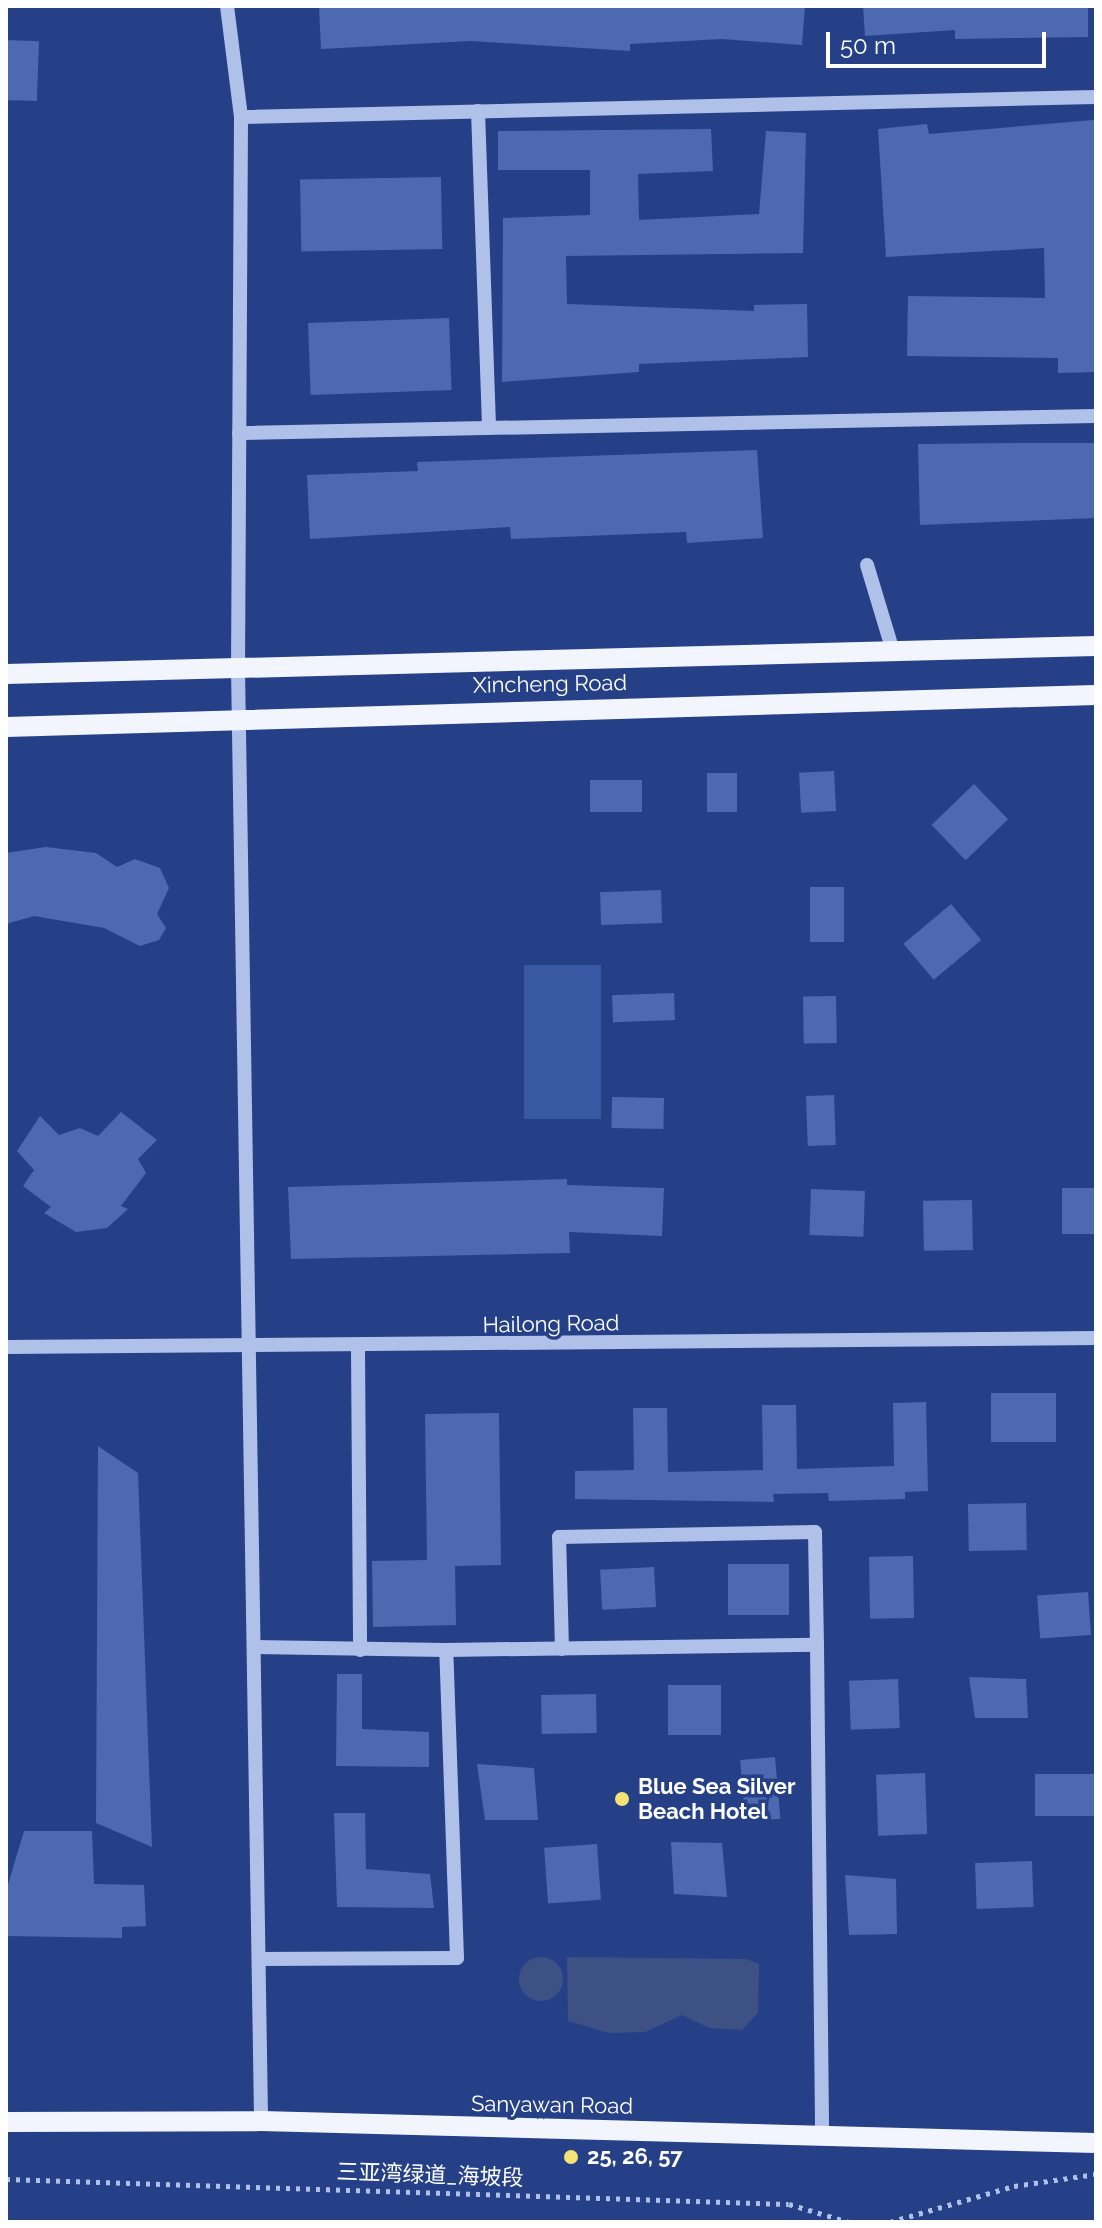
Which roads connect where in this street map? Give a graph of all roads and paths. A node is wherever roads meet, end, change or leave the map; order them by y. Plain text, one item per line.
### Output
1 (227, 6) edge
2 (1096, 97) edge
3 (478, 111) junction
4 (241, 117) junction
5 (1096, 416) edge
6 (489, 428) junction
7 (239, 433) junction
8 (867, 565) dead end
9 (1096, 646) edge
10 (893, 651) junction
11 (238, 668) junction
12 (6, 674) edge
13 (1096, 695) edge
14 (240, 716) junction
15 (6, 727) edge
16 (1096, 1338) edge
17 (252, 1346) junction
18 (6, 1347) edge
19 (358, 1349) junction
20 (817, 1645) junction
21 (254, 1647) junction
22 (562, 1649) junction
23 (360, 1650) junction
24 (446, 1650) junction
25 (259, 1959) junction
26 (261, 2121) junction
27 (6, 2122) edge
28 (822, 2136) junction
29 (1096, 2143) edge
30 (1096, 2174) edge
31 (6, 2179) edge
32 (849, 2222) edge
33 (890, 2222) edge

1 - 4 street
2 - 3 street
3 - 4 street
3 - 6 street
4 - 7 street
5 - 6 street
6 - 7 street
7 - 11 street
8 - 10 street
9 - 10 main road, Xincheng Road
10 - 11 main road, Xincheng Road
11 - 12 main road, Xincheng Road
11 - 14 street
13 - 14 main road, Xincheng Road
14 - 15 main road, Xincheng Road
14 - 17 street
16 - 19 street, Hailong Road
17 - 18 street, Hailong Road
17 - 19 street, Hailong Road
17 - 21 street
19 - 23 street
20 - 22 street
20 - 22 street
20 - 28 street
21 - 23 street
21 - 25 street
22 - 24 street
23 - 24 street
24 - 25 street
25 - 26 street
26 - 27 main road, Sanyawan Road
26 - 28 main road, Sanyawan Road
28 - 29 main road, Sanyawan Road
30 - 33 path
31 - 32 path, 三亚湾绿道_海坡段

